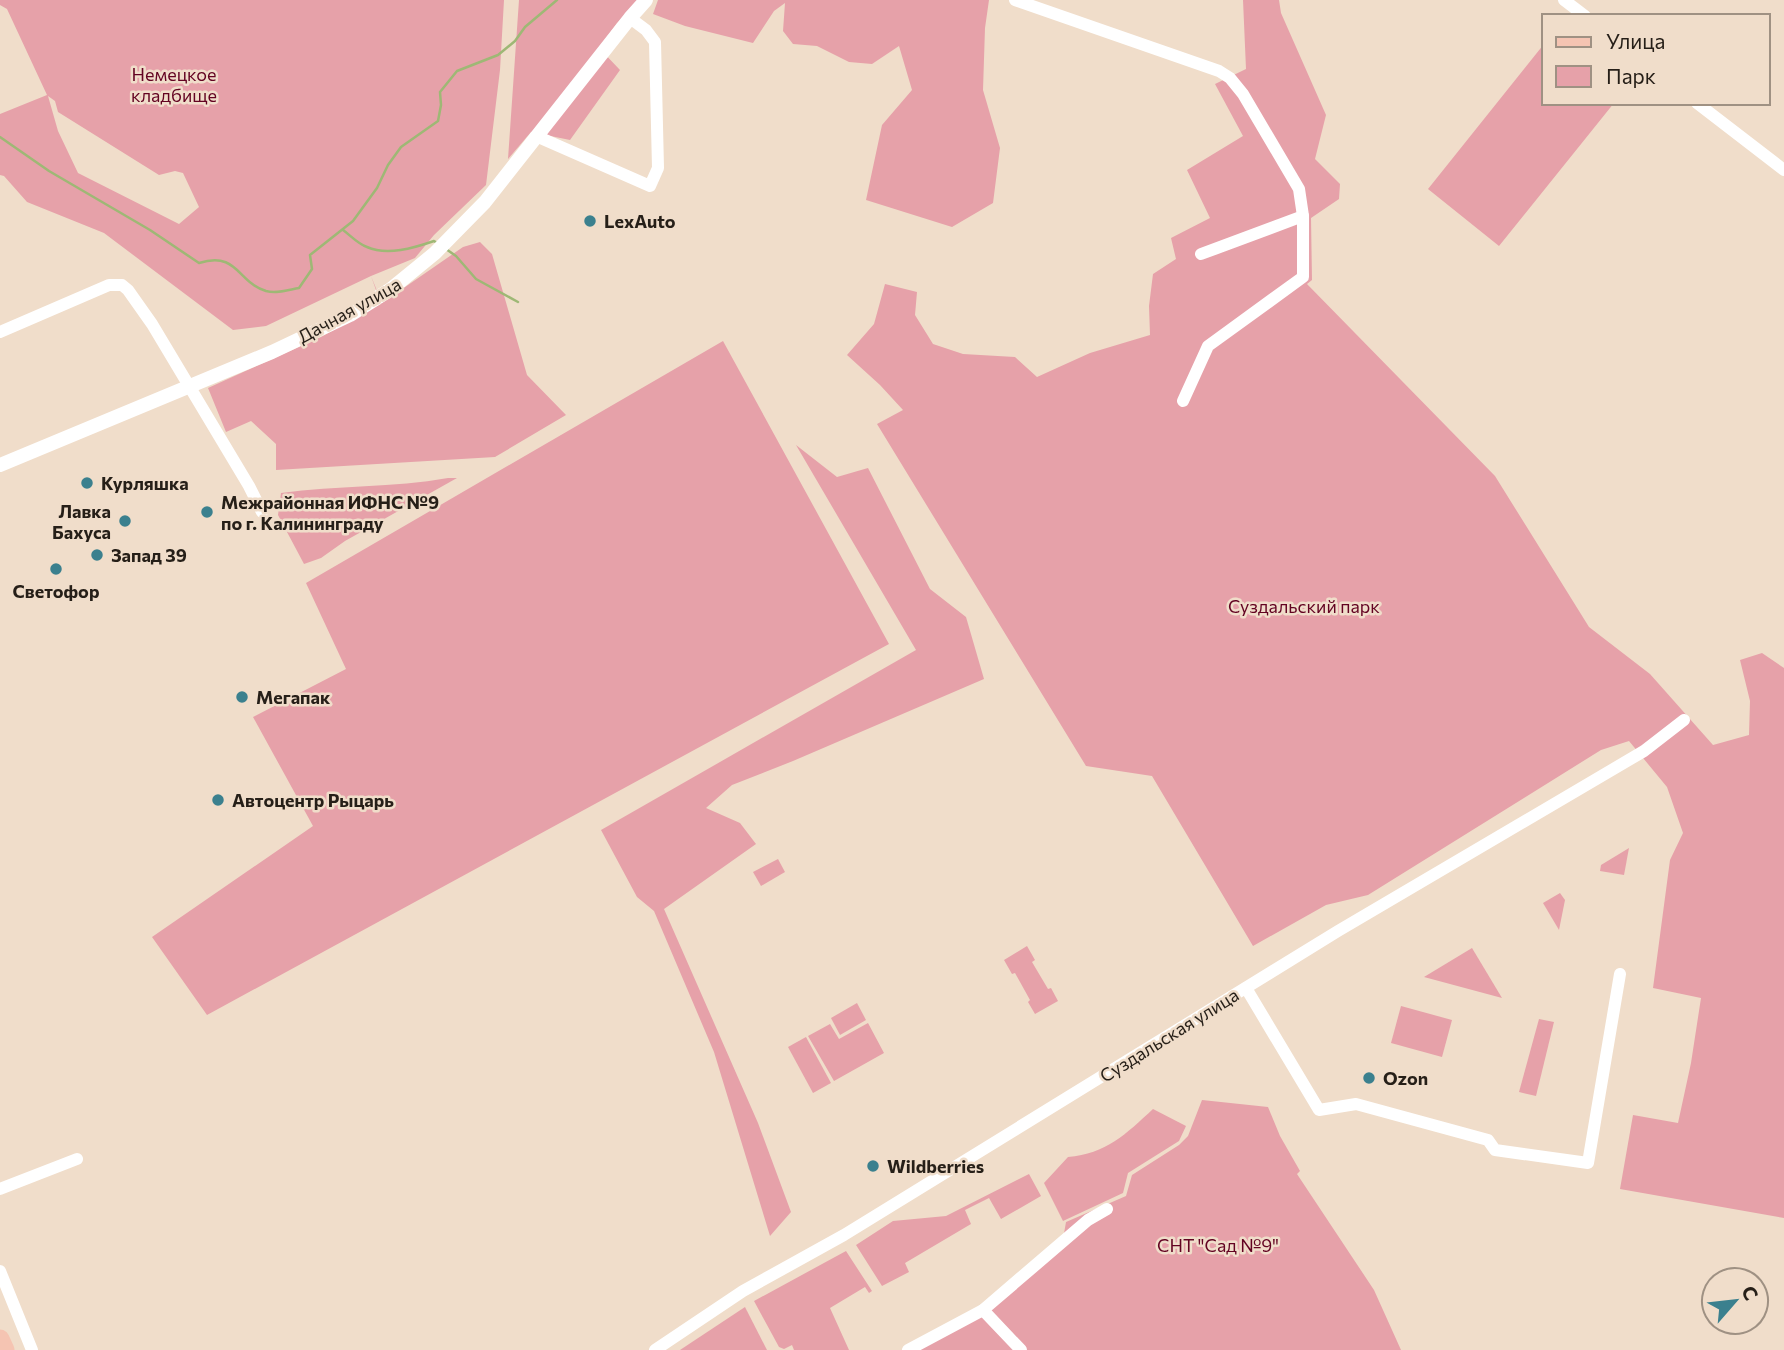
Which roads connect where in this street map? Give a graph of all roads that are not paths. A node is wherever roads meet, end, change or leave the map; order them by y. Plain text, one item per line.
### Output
1 (646, 0) edge
2 (1016, 0) edge
3 (1564, 0) edge
4 (1582, 14) edge
5 (630, 18) junction
6 (1701, 105) edge
7 (536, 136) junction
8 (1784, 170) edge
9 (1303, 216) junction
10 (1200, 254) dead end
11 (0, 332) edge
12 (187, 386) junction
13 (1183, 401) dead end
14 (0, 465) edge
15 (262, 512) dead end
16 (1684, 720) dead end
17 (1620, 974) dead end
18 (1246, 988) junction
19 (77, 1159) dead end
20 (0, 1189) edge
21 (1107, 1209) dead end
22 (0, 1271) edge
23 (983, 1311) junction
24 (0, 1339) edge
25 (5, 1350) edge
26 (32, 1350) edge
27 (655, 1350) edge
28 (908, 1350) edge
29 (1021, 1350) edge

1 - 5 street, Дачная улица
2 - 9 street
3 - 4 street
5 - 7 street, Дачная улица
5 - 7 street
6 - 8 street
7 - 12 street, Дачная улица
9 - 10 street
9 - 13 street
11 - 12 street
12 - 14 street, Дачная улица
12 - 15 street
16 - 18 street, Суздальская улица
17 - 18 street
18 - 27 street, Суздальская улица
19 - 20 street
21 - 23 street
22 - 26 street
23 - 28 street
23 - 29 street
24 - 25 main road

